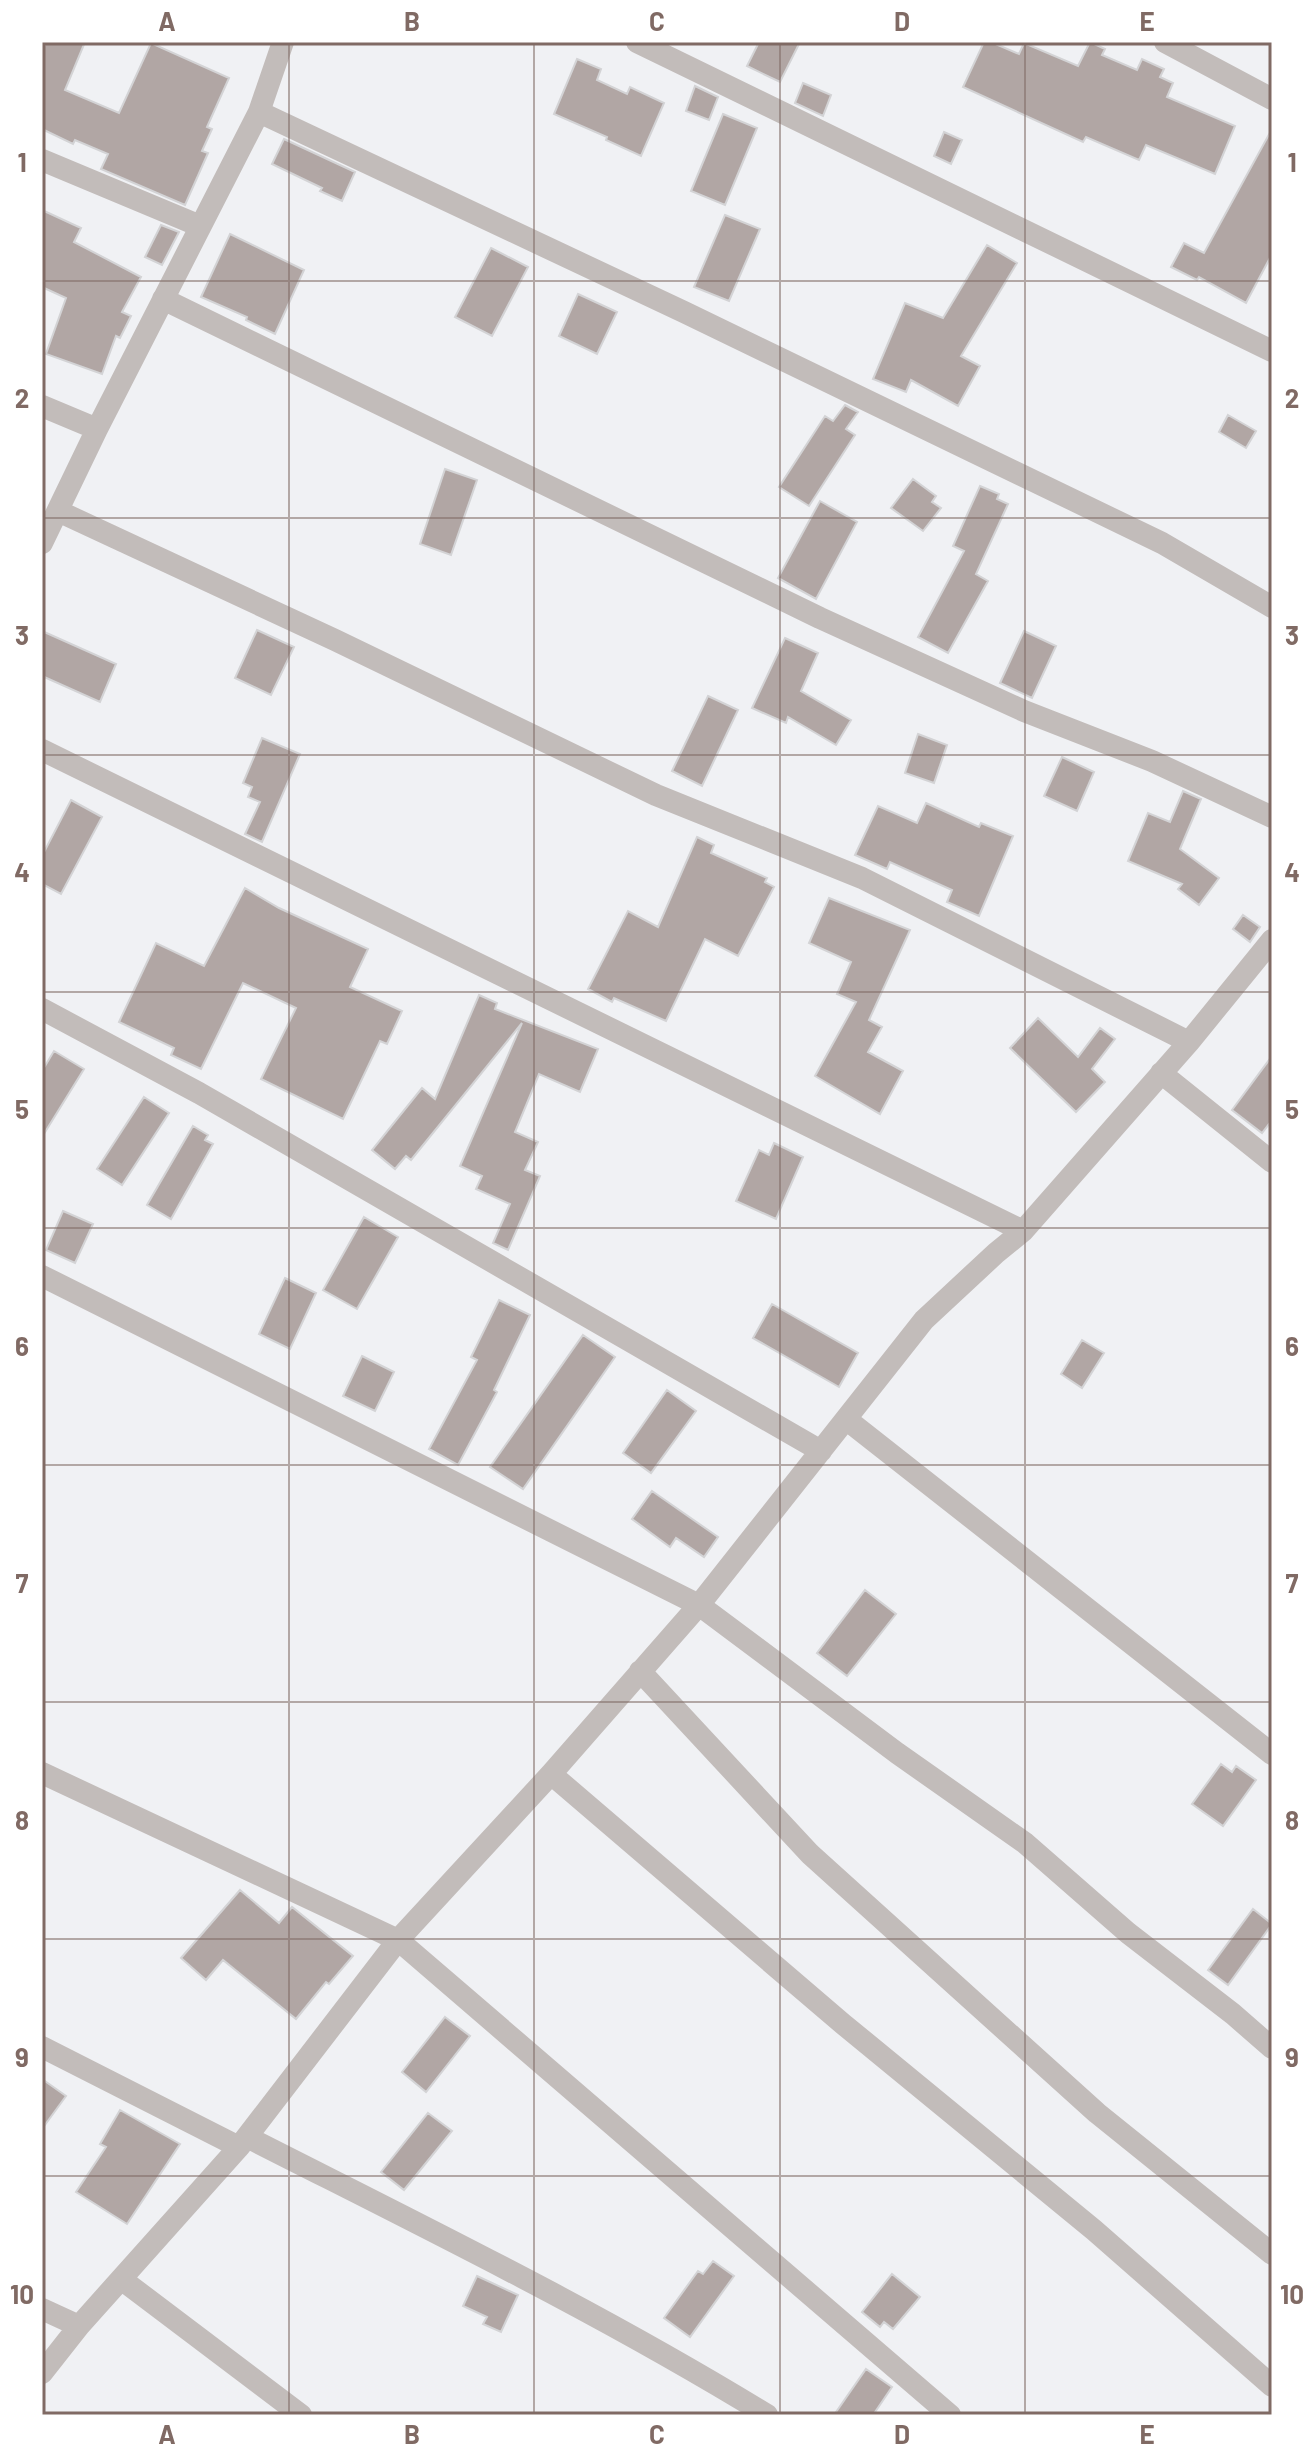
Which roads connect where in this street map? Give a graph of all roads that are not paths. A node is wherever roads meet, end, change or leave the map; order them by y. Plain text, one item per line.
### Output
1 (283, 42) edge
2 (637, 42) edge
3 (1165, 42) edge
4 (1272, 99) edge
5 (259, 112) junction
6 (42, 160) edge
7 (200, 226) junction
8 (163, 299) junction
9 (1272, 351) edge
10 (42, 406) edge
11 (97, 429) junction
12 (58, 511) junction
13 (42, 543) edge
14 (1272, 607) edge
15 (42, 750) edge
16 (1272, 817) edge
17 (1272, 940) edge
18 (42, 1009) edge
19 (1189, 1042) junction
20 (1161, 1073) junction
21 (1272, 1162) edge
22 (1023, 1231) junction
23 (42, 1276) edge
24 (846, 1419) junction
25 (821, 1451) junction
26 (699, 1605) junction
27 (640, 1671) junction
28 (1272, 1754) edge
29 (42, 1773) edge
30 (551, 1774) junction
31 (398, 1940) junction
32 (42, 2047) edge
33 (1272, 2048) edge
34 (243, 2142) junction
35 (1272, 2254) edge
36 (121, 2279) junction
37 (42, 2309) edge
38 (79, 2326) junction
39 (42, 2373) edge
40 (1272, 2386) edge
41 (301, 2415) edge
42 (767, 2415) edge
43 (950, 2415) edge

1 - 5 street
2 - 9 street
3 - 4 street
5 - 7 street
5 - 14 street
6 - 7 street
7 - 8 street
8 - 11 street
8 - 16 street
10 - 11 street
11 - 12 street
12 - 13 street
12 - 19 street
15 - 22 street
17 - 19 street
18 - 25 street
19 - 20 street
20 - 21 street
20 - 22 street
22 - 24 street
23 - 26 street
24 - 25 street
24 - 28 street
25 - 26 street
26 - 27 street
26 - 33 street
27 - 30 street
27 - 35 street
29 - 31 street
30 - 31 street
30 - 40 street
31 - 34 street
31 - 43 street
32 - 34 street
34 - 36 street
34 - 42 street
36 - 38 street
36 - 41 street
37 - 38 street
38 - 39 street

